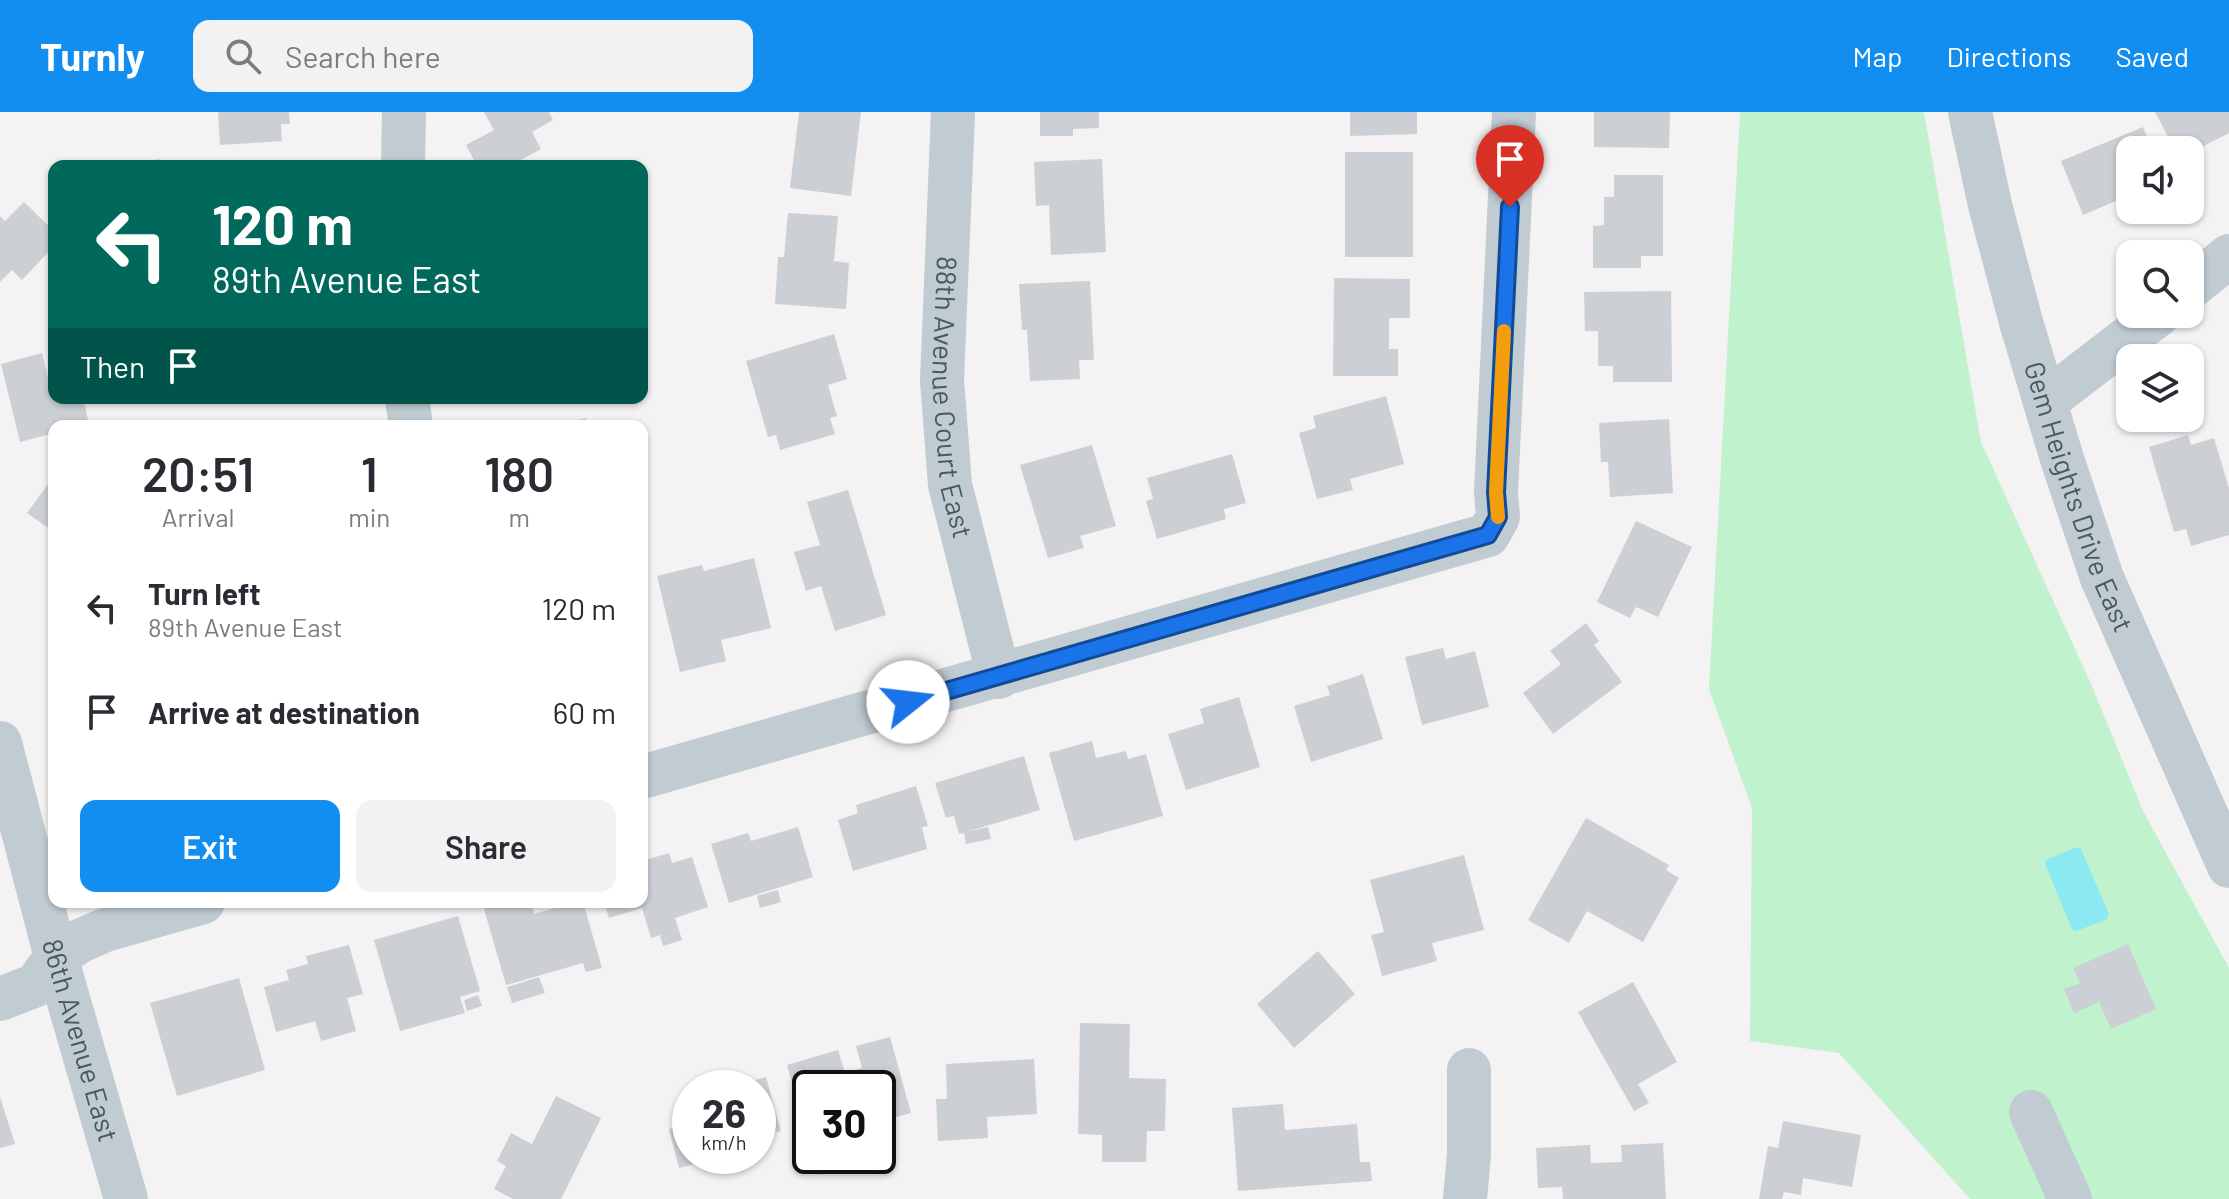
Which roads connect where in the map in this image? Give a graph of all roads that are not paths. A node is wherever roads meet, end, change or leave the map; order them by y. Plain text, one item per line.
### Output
1 (404, 112) edge
2 (953, 112) edge
3 (1514, 112) edge
4 (1970, 112) edge
5 (403, 160) edge
6 (2229, 256) edge
7 (2204, 277) edge
8 (2141, 328) edge
9 (2046, 401) junction
10 (999, 677) junction
11 (0, 743) edge
12 (648, 775) edge
13 (2229, 866) edge
14 (182, 908) edge
15 (56, 957) junction
16 (0, 999) edge
17 (1469, 1070) dead end
18 (2031, 1112) dead end
19 (126, 1199) edge
20 (1465, 1199) edge
21 (2070, 1199) edge

1 - 5 street
2 - 10 street, 88th Avenue Court East
3 - 10 street
4 - 9 street, Gem Heights Drive East
6 - 7 street
8 - 9 street
9 - 13 street, Gem Heights Drive East
10 - 12 street
11 - 15 street, 86th Avenue East
14 - 15 street
15 - 16 street
15 - 19 street, 86th Avenue East
17 - 20 street
18 - 21 street

